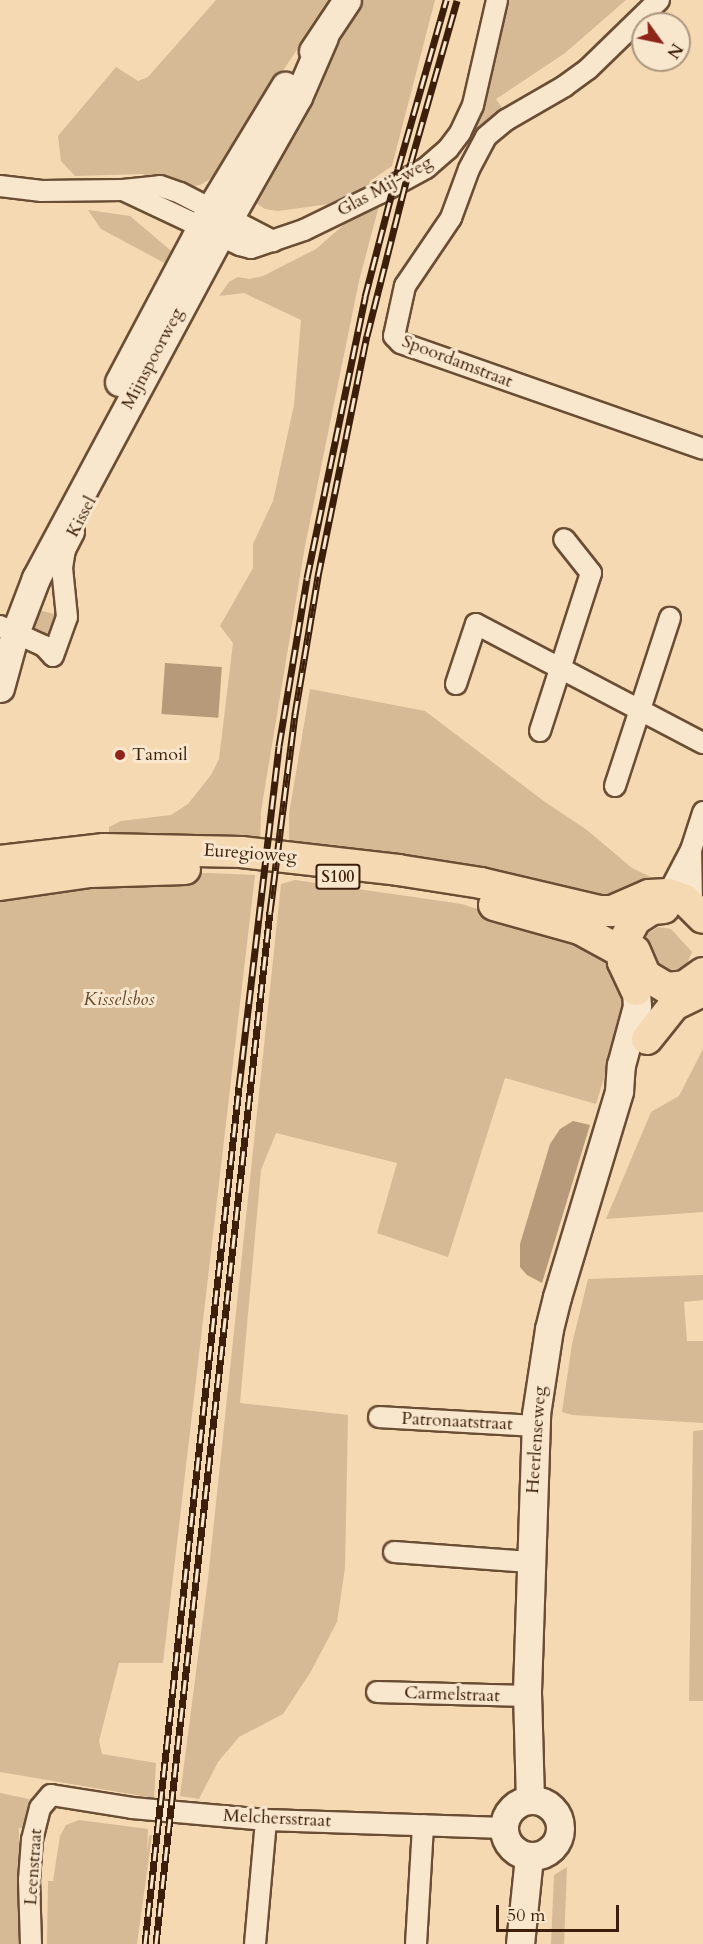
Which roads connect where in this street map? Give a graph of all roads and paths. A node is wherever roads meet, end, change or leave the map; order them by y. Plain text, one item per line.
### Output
1 (347, 0) edge
2 (497, 0) edge
3 (658, 0) edge
4 (0, 186) edge
5 (215, 222) junction
6 (152, 389) dead end
7 (703, 449) edge
8 (564, 539) dead end
9 (670, 618) dead end
10 (5, 634) edge
11 (561, 667) junction
12 (456, 684) dead end
13 (0, 688) edge
14 (641, 711) junction
15 (540, 731) dead end
16 (703, 743) edge
17 (615, 786) dead end
18 (703, 812) edge
19 (691, 850) junction
20 (0, 861) edge
21 (90, 872) junction
22 (0, 873) edge
23 (0, 885) edge
24 (672, 905) edge
25 (703, 938) edge
26 (624, 945) junction
27 (703, 973) edge
28 (668, 988) junction
29 (636, 990) joint
30 (703, 992) edge
31 (647, 1039) junction
32 (620, 1091) junction
33 (379, 1417) dead end
34 (535, 1426) junction
35 (394, 1552) dead end
36 (530, 1562) junction
37 (377, 1692) dead end
38 (527, 1696) junction
39 (51, 1795) joint
40 (530, 1800) junction
41 (266, 1820) junction
42 (423, 1825) junction
43 (504, 1828) junction
44 (529, 1857) junction
45 (31, 1944) edge
46 (255, 1944) edge
47 (416, 1944) edge
48 (520, 1944) edge

1 - 5 main road, Mijnspoorweg
2 - 5 street, Glas Mij-weg
3 - 7 street, Spoordamstraat
4 - 5 street, Glas Mij-weg
5 - 10 main road, Mijnspoorweg
6 - 10 street, Kissel
8 - 11 street
9 - 14 street
10 - 13 main road, Mijnspoorweg
11 - 12 street
11 - 14 street
11 - 15 street
14 - 16 street
14 - 17 street
18 - 19 street
19 - 24 street
19 - 24 street
20 - 24 main road, Euregioweg / S100
21 - 22 main road, S100
21 - 23 main road, Euregioweg / S100
21 - 26 main road, Euregioweg / S100
24 - 25 main road
24 - 26 main road
26 - 28 main road
26 - 29 main road
27 - 28 main road
28 - 31 main road, Heerlenseweg
29 - 32 main road, Heerlenseweg
30 - 31 main road
31 - 32 main road, Heerlenseweg
32 - 34 main road, Heerlenseweg
33 - 34 street, Patronaatstraat
34 - 36 main road, Heerlenseweg
35 - 36 street
36 - 38 main road, Heerlenseweg
37 - 38 street, Carmelstraat
38 - 40 main road, Heerlenseweg
39 - 41 street, Melchersstraat
39 - 45 street, Leenstraat
40 - 43 main road
40 - 44 main road
41 - 42 street, Melchersstraat
41 - 46 street
42 - 43 street, Melchersstraat
42 - 47 street
43 - 44 main road
44 - 48 main road

